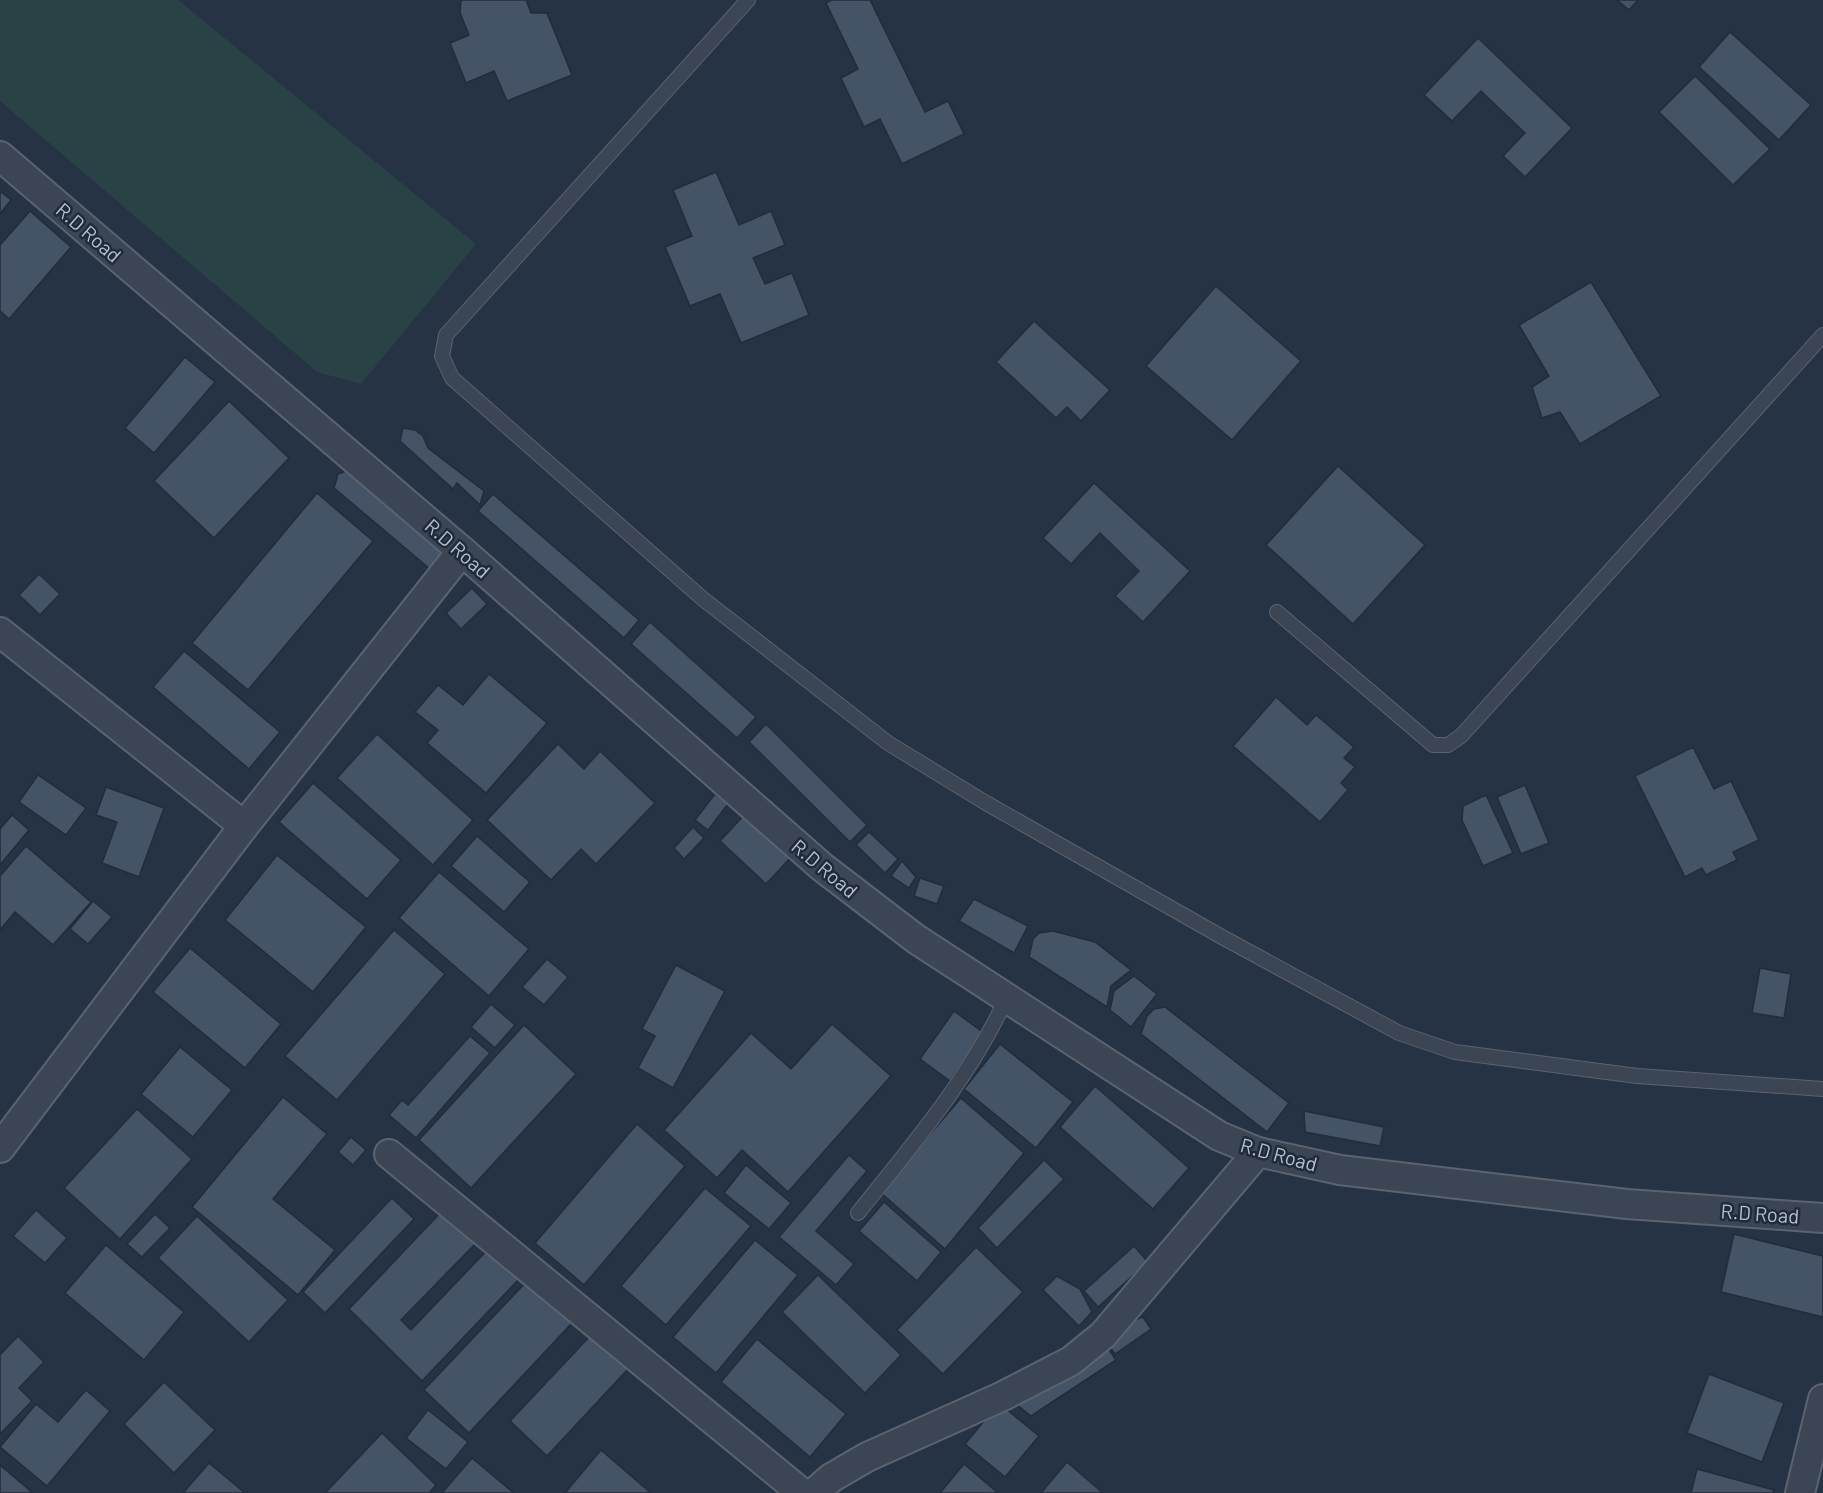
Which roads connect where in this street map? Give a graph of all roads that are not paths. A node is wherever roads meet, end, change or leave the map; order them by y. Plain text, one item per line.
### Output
1 (748, 0) edge
2 (0, 156) edge
3 (1823, 335) edge
4 (462, 551) junction
5 (1277, 612) dead end
6 (0, 632) edge
7 (244, 826) junction
8 (1007, 997) junction
9 (1823, 1089) edge
10 (0, 1148) edge
11 (1258, 1152) junction
12 (389, 1154) dead end
13 (858, 1213) dead end
14 (1823, 1218) edge
15 (1823, 1399) edge
16 (830, 1488) edge
17 (802, 1493) edge
18 (1800, 1493) edge

1 - 9 lane
2 - 4 street, R.D Road
3 - 5 lane
4 - 7 street
4 - 8 street, R.D Road
6 - 7 street
7 - 10 street
8 - 11 street, R.D Road
8 - 13 lane
11 - 14 street, R.D Road
11 - 16 street
12 - 17 street
15 - 18 street

